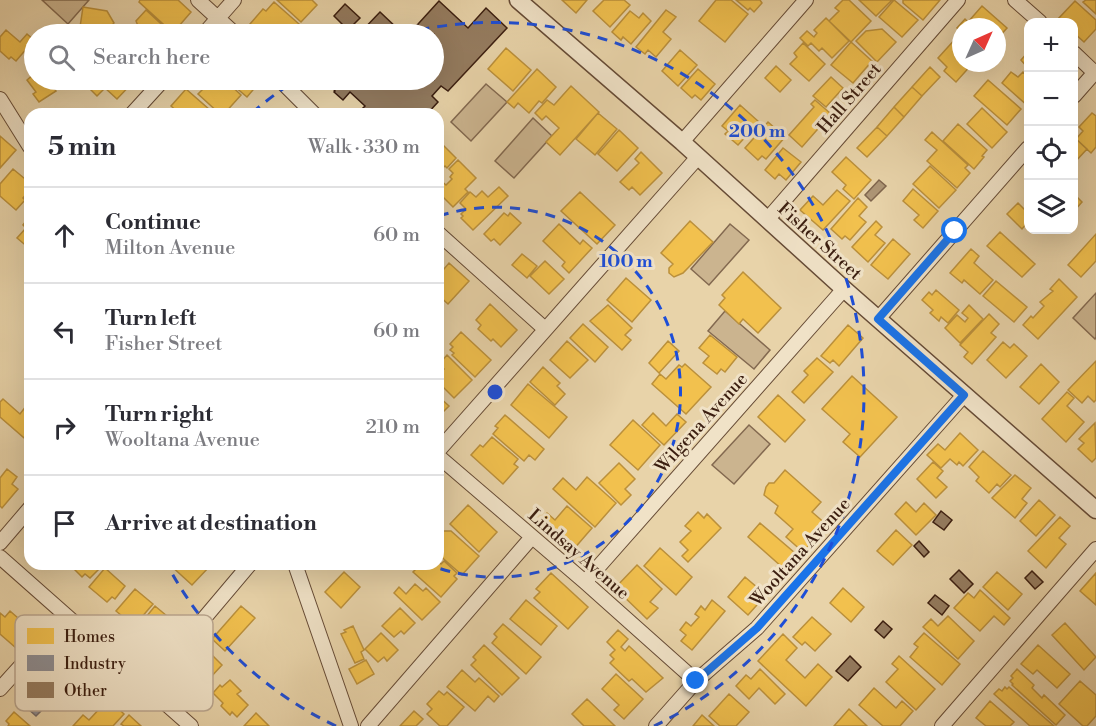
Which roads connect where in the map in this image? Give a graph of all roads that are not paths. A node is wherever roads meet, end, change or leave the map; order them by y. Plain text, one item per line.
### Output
1 (198, 0) edge
2 (234, 0) edge
3 (807, 0) edge
4 (958, 0) edge
5 (1015, 0) edge
6 (524, 2) edge
7 (219, 18) junction
8 (1035, 18) edge
9 (213, 24) edge
10 (225, 24) edge
11 (1078, 56) edge
12 (1096, 72) edge
13 (154, 90) edge
14 (290, 90) edge
15 (1078, 92) edge
16 (0, 99) edge
17 (137, 108) edge
18 (308, 108) edge
19 (24, 137) edge
20 (682, 142) junction
21 (1024, 154) edge
22 (698, 157) junction
23 (767, 220) junction
24 (444, 238) edge
25 (844, 289) junction
26 (878, 319) junction
27 (545, 329) junction
28 (964, 395) junction
29 (444, 444) edge
30 (444, 461) edge
31 (1096, 510) edge
32 (24, 515) edge
33 (532, 537) junction
34 (0, 543) edge
35 (1096, 549) edge
36 (0, 557) edge
37 (245, 570) edge
38 (297, 570) edge
39 (585, 582) junction
40 (65, 615) edge
41 (207, 615) edge
42 (15, 672) edge
43 (696, 681) junction
44 (0, 689) edge
45 (174, 711) edge
46 (191, 726) edge
47 (351, 726) edge
48 (368, 726) edge
49 (656, 726) edge
50 (942, 726) edge

1 - 7 street
2 - 7 street
3 - 20 street
4 - 23 street, Hall Street
5 - 8 street
6 - 20 street, Fisher Street
7 - 9 street
7 - 10 street
11 - 12 street
12 - 15 street
13 - 17 street
14 - 18 street
16 - 19 street
20 - 22 street, Fisher Street
21 - 26 street
22 - 23 street, Fisher Street
22 - 27 street
23 - 25 street, Fisher Street
24 - 27 street
25 - 26 street, Fisher Street
25 - 39 street, Wilgena Avenue
26 - 28 street, Fisher Street
27 - 29 street
28 - 31 street, Fisher Street
28 - 43 street, Wooltana Avenue
30 - 33 street, Lindsay Avenue
32 - 34 street
33 - 39 street, Lindsay Avenue
33 - 48 street
35 - 50 street
36 - 40 street
37 - 41 street
38 - 47 street
39 - 43 street, Lindsay Avenue
42 - 44 street
43 - 49 street, Wooltana Avenue
45 - 46 street

